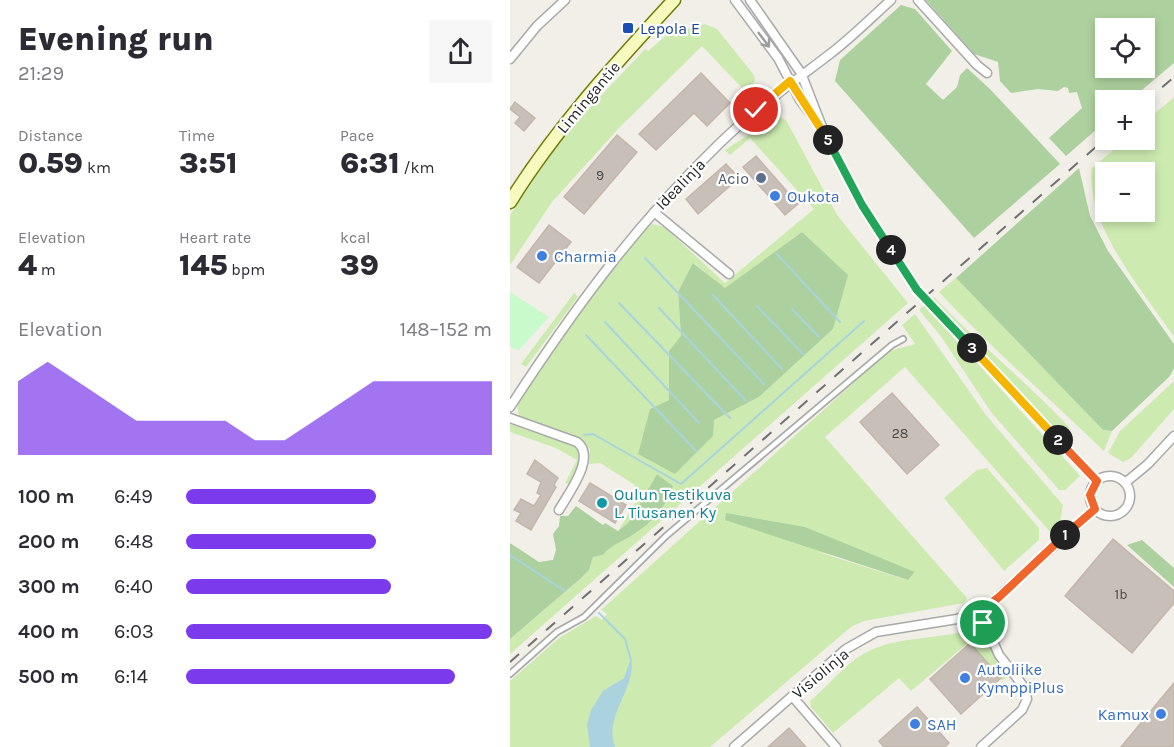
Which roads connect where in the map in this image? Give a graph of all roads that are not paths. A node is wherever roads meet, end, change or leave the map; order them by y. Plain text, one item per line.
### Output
1 (565, 0) edge
2 (674, 0) edge
3 (735, 0) edge
4 (750, 0) edge
5 (891, 0) edge
6 (918, 0) edge
7 (510, 59) edge
8 (801, 73) junction
9 (987, 73) dead end
10 (790, 81) junction
11 (824, 132) junction
12 (510, 202) edge
13 (654, 212) junction
14 (729, 274) dead end
15 (903, 339) dead end
16 (510, 407) edge
17 (510, 418) edge
18 (1174, 436) edge
19 (1097, 481) junction
20 (1125, 483) junction
21 (1095, 509) junction
22 (559, 510) dead end
23 (980, 612) junction
24 (510, 674) edge
25 (792, 696) junction
26 (831, 745) edge
27 (734, 747) edge
28 (981, 747) edge

1 - 7 street
2 - 12 main road, Limingantie
3 -> 10 street
4 - 8 street
5 - 8 street, Idealinja
6 - 9 street
8 - 10 street, Idealinja
8 - 11 street
10 - 11 street
10 - 13 street, Idealinja
11 - 19 street
13 - 14 street
13 - 16 street, Idealinja
15 - 24 lane
17 - 22 street
18 - 20 street
19 - 20 street
19 - 21 street
20 - 21 street
21 - 23 street, Visiolinja
23 - 25 street, Visiolinja
23 - 28 street
25 - 26 street
25 - 27 street, Visiolinja

